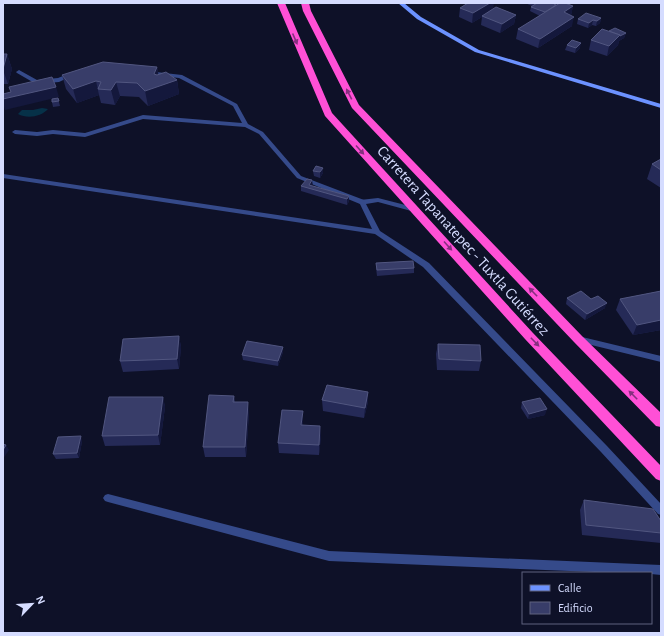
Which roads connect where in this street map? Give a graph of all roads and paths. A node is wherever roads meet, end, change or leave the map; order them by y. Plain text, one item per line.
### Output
1 (280, 3) edge
2 (305, 3) edge
3 (401, 3) edge
4 (79, 71) edge
5 (19, 72) dead end
6 (143, 72) edge
7 (661, 106) edge
8 (246, 125) junction
9 (15, 132) dead end
10 (3, 176) edge
11 (362, 202) junction
12 (415, 210) junction
13 (377, 232) junction
14 (578, 339) junction
15 (661, 359) edge
16 (661, 422) edge
17 (661, 475) edge
18 (108, 498) dead end
19 (661, 511) edge
20 (661, 570) edge

1 -> 12 highway, Carretera Tapanatepec - Tuxtla Gutiérrez
14 -> 2 highway, Carretera Tapanatepec - Tuxtla Gutiérrez
3 - 7 main road
4 - 5 street
6 - 8 street
8 - 9 street
8 - 11 street
10 - 13 street
11 - 12 street
11 - 13 street
12 -> 17 highway, Carretera Tapanatepec - Tuxtla Gutiérrez
13 - 19 street
14 - 15 street
16 -> 14 highway, Carretera Tapanatepec - Tuxtla Gutiérrez
18 - 20 street

